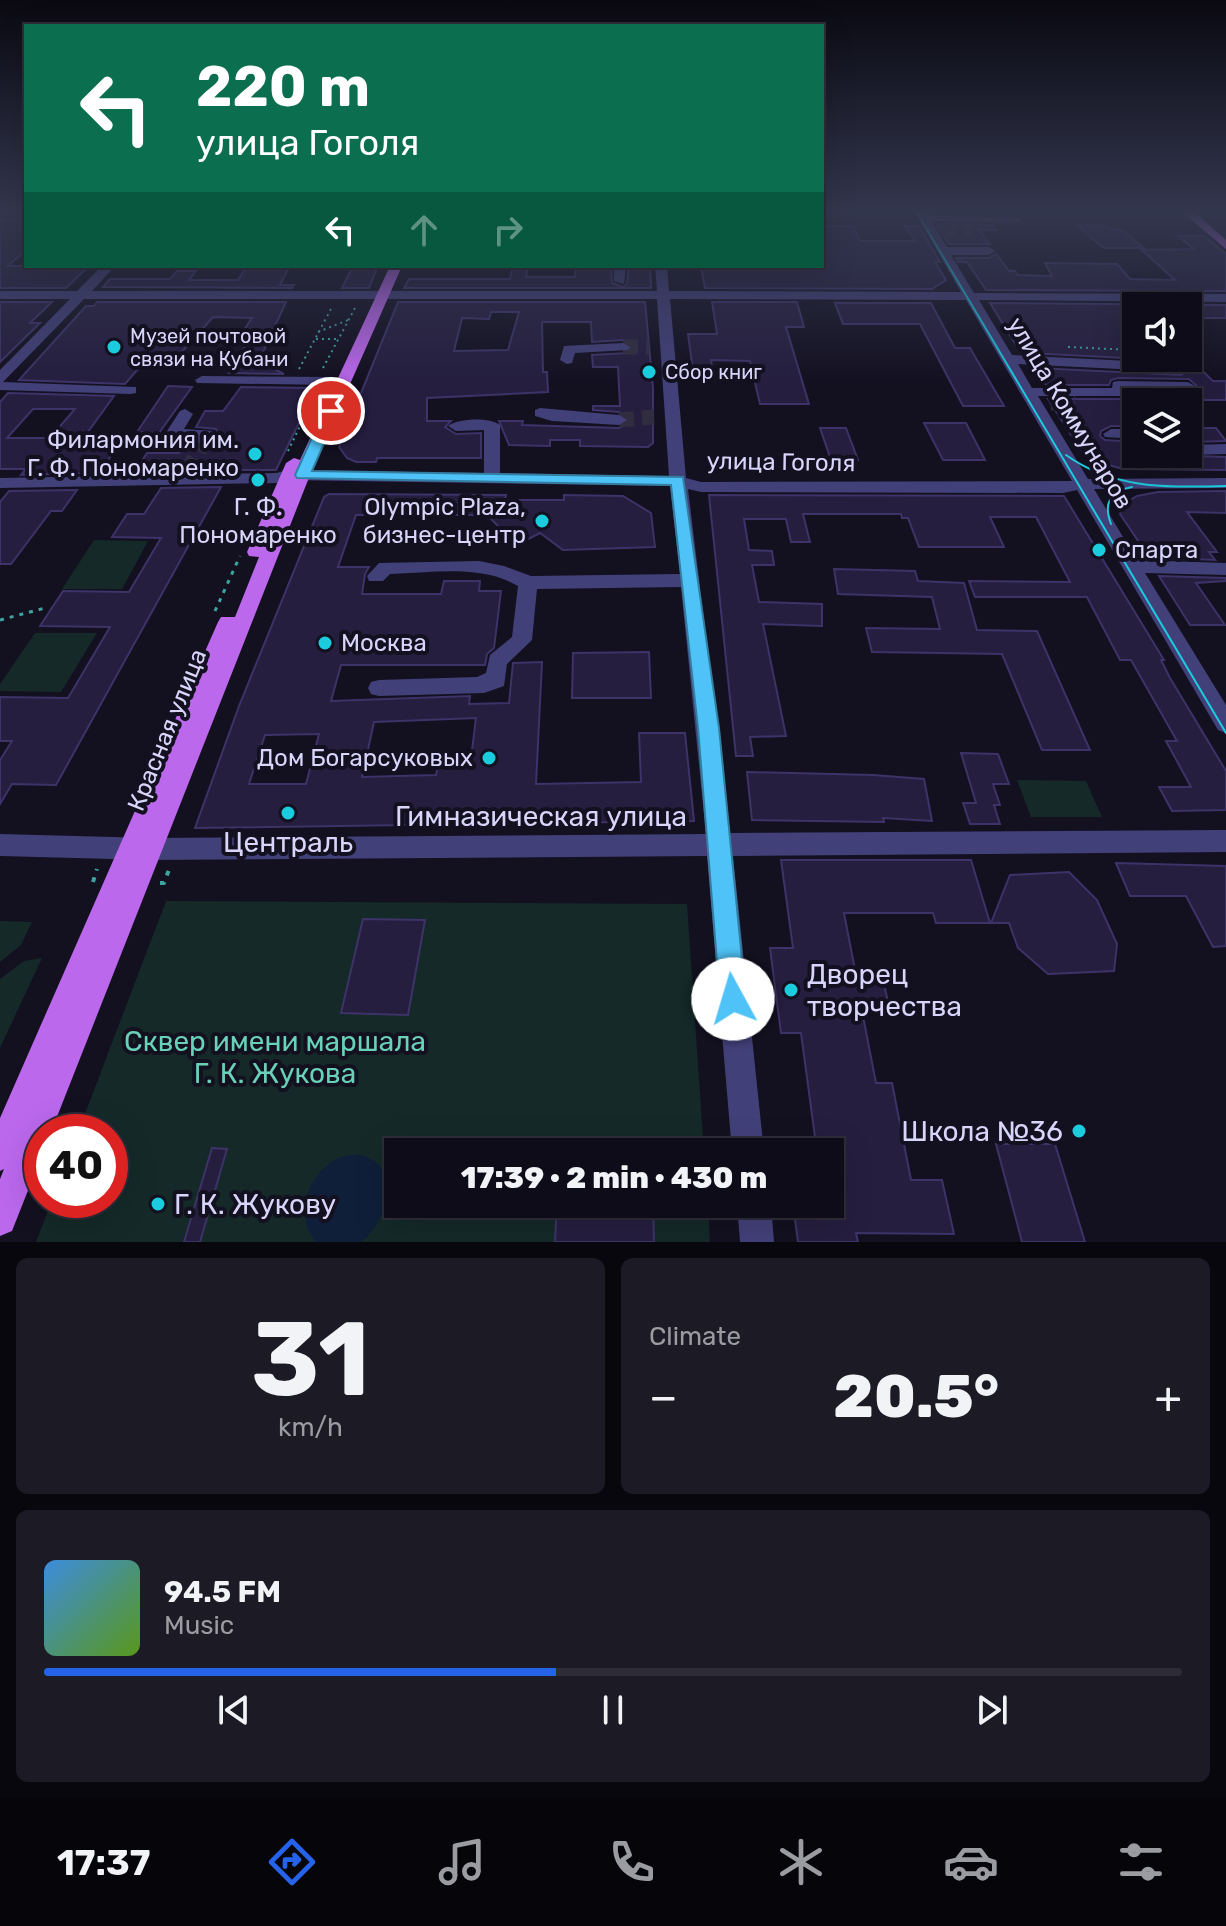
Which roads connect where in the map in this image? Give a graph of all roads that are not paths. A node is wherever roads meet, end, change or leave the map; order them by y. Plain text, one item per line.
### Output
1 (106, 269) edge
2 (384, 269) edge
3 (394, 269) edge
4 (620, 269) edge
5 (661, 269) edge
6 (953, 269) edge
7 (620, 289) junction
8 (663, 294) junction
9 (0, 295) edge
10 (81, 295) junction
11 (969, 296) junction
12 (376, 297) junction
13 (1226, 298) edge
14 (623, 347) tunnel mouth
15 (649, 347) tunnel mouth
16 (667, 347) junction
17 (1044, 347) road end
18 (1003, 352) junction
19 (567, 360) dead end
20 (1122, 363) edge
21 (0, 378) edge
22 (202, 380) dead end
23 (331, 381) junction
24 (0, 386) edge
25 (1188, 386) dead end
26 (131, 390) dead end
27 (1038, 399) junction
28 (1075, 403) tunnel mouth
29 (1122, 404) edge
30 (540, 413) dead end
31 (185, 414) dead end
32 (654, 417) tunnel mouth
33 (673, 418) junction
34 (619, 420) tunnel mouth
35 (456, 426) dead end
36 (1111, 434) dead end
37 (1122, 434) edge
38 (205, 440) dead end
39 (1226, 449) edge
40 (1202, 450) edge
41 (1189, 468) edge
42 (295, 475) junction
43 (492, 477) junction
44 (678, 481) junction
45 (0, 483) edge
46 (1201, 483) junction
47 (1226, 483) edge
48 (1083, 484) junction
49 (1132, 566) junction
50 (1226, 569) edge
51 (376, 576) dead end
52 (690, 580) junction
53 (528, 583) junction
54 (379, 688) dead end
55 (1226, 724) edge
56 (1226, 841) edge
57 (0, 845) edge
58 (719, 845) junction
59 (142, 849) junction
60 (747, 1138) edge
61 (0, 1155) edge
62 (755, 1218) edge
63 (0, 1219) edge
64 (757, 1242) edge

1 - 10 street
2 - 12 main road, Красная улица
3 - 12 main road, Красная улица
4 - 7 street
5 - 8 street
6 - 11 street, улица Коммунаров
7 - 8 street
7 - 12 street
8 - 11 street
8 - 16 street
9 - 10 street
10 - 12 street
10 - 21 street
11 - 13 street
11 - 18 street, улица Коммунаров
12 - 23 main road, Красная улица
12 - 42 main road, Красная улица
14 - 19 street
15 - 16 street
16 - 33 street
17 - 18 street
18 - 20 street
18 - 27 street, улица Коммунаров
22 - 23 street
23 - 42 main road, Красная улица
24 - 26 street
25 - 27 street
27 - 48 street, улица Коммунаров
28 - 29 street
30 - 34 street
31 - 38 street
32 - 33 street
33 - 44 street
35 - 43 street
36 - 37 street
39 - 40 street
41 - 46 street
42 - 43 street, улица Гоголя
42 - 45 street, улица Гоголя
42 - 59 main road, Красная улица
43 - 44 street, улица Гоголя
44 - 48 street, улица Гоголя
44 - 52 street
46 - 47 street, улица Гоголя
46 - 48 street, улица Гоголя
48 - 49 street, улица Коммунаров
49 - 50 street
49 - 55 street, улица Коммунаров
51 - 53 street
52 - 53 street
52 - 58 street
53 - 54 street
56 - 58 street, Гимназическая улица
57 - 59 street, Гимназическая улица
58 - 59 street, Гимназическая улица
58 - 60 street
59 - 61 main road, Красная улица
59 - 63 main road, Красная улица
62 - 64 street

